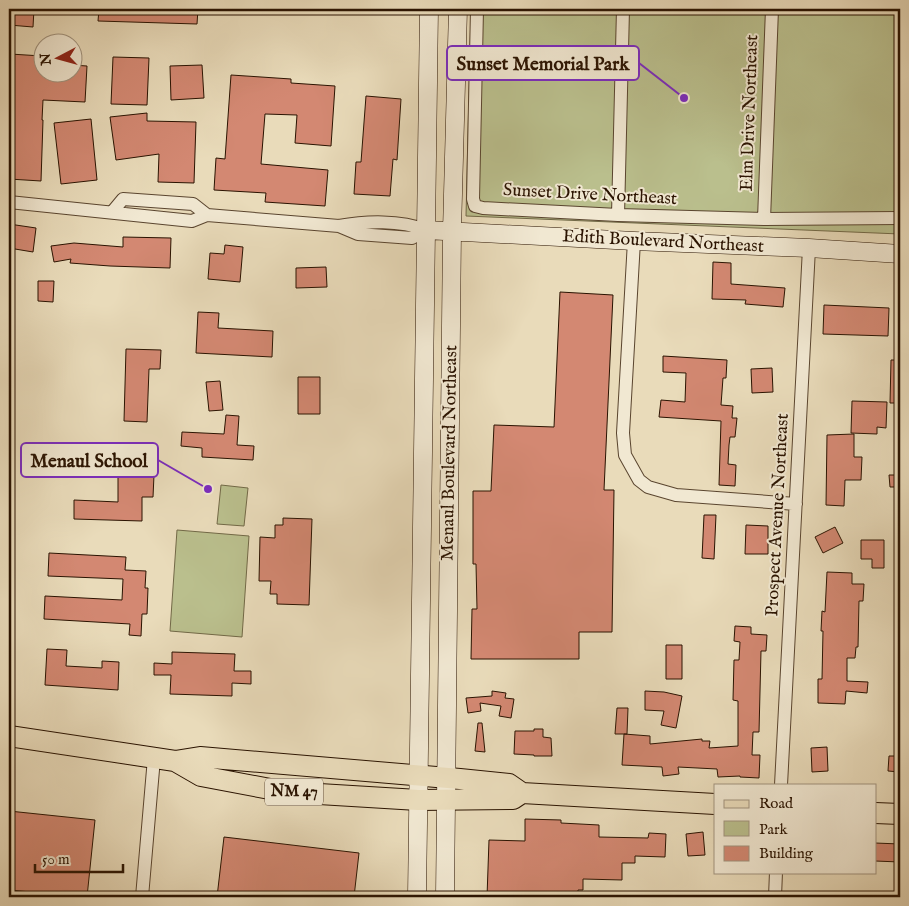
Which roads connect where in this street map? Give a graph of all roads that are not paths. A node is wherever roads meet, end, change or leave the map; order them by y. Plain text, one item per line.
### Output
1 (429, 9) edge
2 (458, 9) edge
3 (477, 9) edge
4 (623, 9) edge
5 (772, 9) edge
6 (9, 202) edge
7 (618, 215) junction
8 (900, 218) edge
9 (764, 219) junction
10 (426, 230) junction
11 (452, 231) junction
12 (634, 241) junction
13 (809, 248) junction
14 (900, 254) edge
15 (796, 504) junction
16 (422, 571) junction
17 (448, 571) junction
18 (9, 736) edge
19 (154, 758) junction
20 (175, 761) junction
21 (419, 775) junction
22 (446, 777) junction
23 (781, 784) edge
24 (522, 793) junction
25 (418, 800) junction
26 (446, 800) junction
27 (714, 804) edge
28 (876, 813) edge
29 (900, 814) edge
30 (776, 874) edge
31 (142, 897) edge
32 (417, 897) edge
33 (445, 897) edge
34 (774, 897) edge

1 - 10 main road, Menaul Boulevard Northeast
2 - 11 main road, Menaul Boulevard Northeast
3 - 7 street, Sunset Drive Northeast
4 - 7 street
5 - 9 street, Elm Drive Northeast
6 - 10 street, Edith Boulevard Northeast
7 - 9 street, Sunset Drive Northeast
8 - 9 street, Sunset Drive Northeast
10 - 11 main road, Edith Boulevard Northeast
10 - 16 main road, Menaul Boulevard Northeast
11 - 12 main road, Edith Boulevard Northeast
11 - 17 main road, Menaul Boulevard Northeast
12 - 13 main road, Edith Boulevard Northeast
12 - 15 street
13 - 14 main road, Edith Boulevard Northeast
13 - 15 street, Prospect Avenue Northeast
15 - 23 street, Prospect Avenue Northeast
16 - 17 main road
16 - 21 main road, Menaul Boulevard Northeast
17 - 22 main road, Menaul Boulevard Northeast
18 - 19 main road, NM 47
19 - 20 main road, NM 47
19 - 31 street
20 - 21 main road, NM 47
20 - 25 main road, NM 47
21 - 22 main road, NM 47
21 - 25 main road, Menaul Boulevard Northeast
22 - 24 main road, NM 47
22 - 26 main road, Menaul Boulevard Northeast
24 - 26 main road, NM 47
24 - 27 main road, NM 47
25 - 26 main road, NM 47
25 - 32 main road, Menaul Boulevard Northeast
26 - 33 main road, Menaul Boulevard Northeast
28 - 29 main road
30 - 34 street

